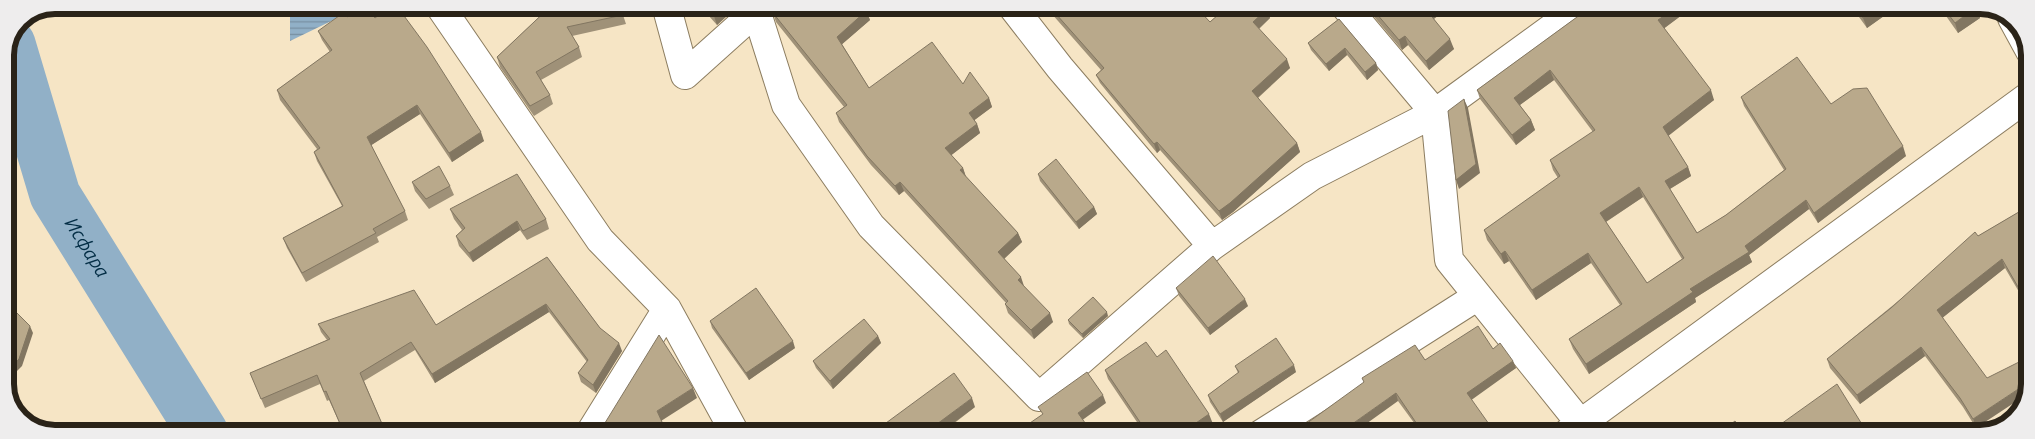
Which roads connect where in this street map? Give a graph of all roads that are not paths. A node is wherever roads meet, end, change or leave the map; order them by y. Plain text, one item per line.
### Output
1 (445, 14) edge
2 (669, 14) edge
3 (752, 14) edge
4 (761, 14) edge
5 (1017, 14) edge
6 (1352, 14) edge
7 (1571, 14) edge
8 (2021, 102) edge
9 (1434, 113) junction
10 (1212, 246) junction
11 (1478, 296) junction
12 (667, 309) junction
13 (595, 425) edge
14 (730, 425) edge
15 (1275, 425) edge
16 (1571, 425) edge
17 (1577, 425) edge

1 - 12 street
2 - 3 street
4 - 10 street
5 - 10 street
6 - 9 street
7 - 9 street
8 - 17 street
9 - 10 street
9 - 11 street
11 - 15 street
11 - 16 street
12 - 13 street
12 - 14 street

